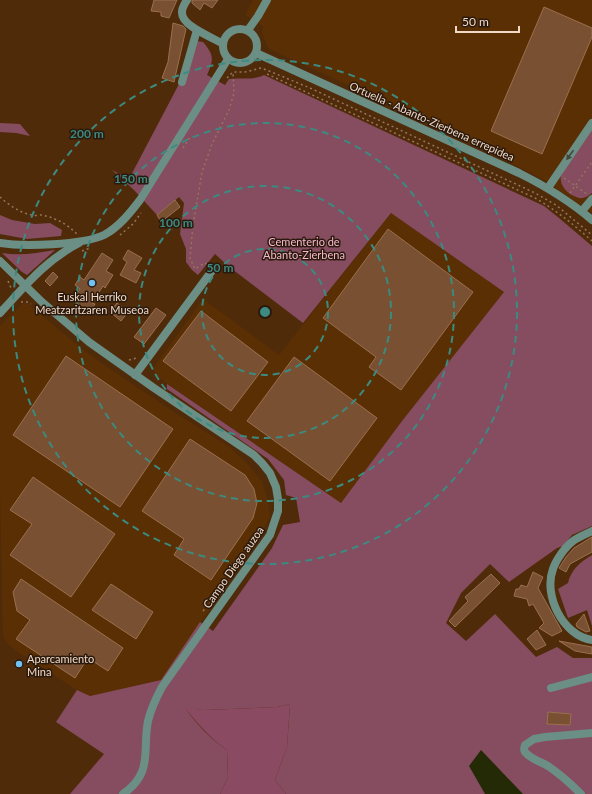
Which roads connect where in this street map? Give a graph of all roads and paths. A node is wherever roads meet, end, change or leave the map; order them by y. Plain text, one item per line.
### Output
1 (187, 0) edge
2 (267, 0) edge
3 (197, 30) junction
4 (248, 30) junction
5 (223, 44) junction
6 (256, 52) junction
7 (228, 59) junction
8 (233, 72) junction
9 (267, 74) dead end
10 (225, 80) dead end
11 (182, 82) dead end
12 (592, 123) edge
13 (190, 136) dead end
14 (182, 149) dead end
15 (592, 162) edge
16 (557, 173) junction
17 (575, 186) junction
18 (548, 188) junction
19 (0, 197) edge
20 (592, 198) edge
21 (566, 199) junction
22 (143, 211) dead end
23 (582, 211) junction
24 (592, 220) edge
25 (592, 235) edge
26 (116, 237) dead end
27 (84, 241) junction
28 (592, 241) edge
29 (0, 243) edge
30 (93, 247) dead end
31 (78, 253) dead end
32 (0, 261) edge
33 (211, 266) joint
34 (6, 279) dead end
35 (25, 286) junction
36 (11, 291) dead end
37 (18, 304) dead end
38 (34, 306) dead end
39 (0, 312) edge
40 (139, 357) dead end
41 (127, 360) dead end
42 (135, 375) junction
43 (592, 531) edge
44 (213, 600) dead end
45 (204, 611) dead end
46 (590, 638) edge
47 (592, 677) edge
48 (551, 688) dead end
49 (592, 733) edge
50 (123, 794) edge
51 (581, 794) edge

1 - 3 street
2 - 4 street
3 - 5 street
3 - 11 street
4 - 5 street
4 - 6 street
5 - 7 street
6 - 7 street
6 - 18 street, Ortuella - Abanto-Zierbena errepidea
7 - 27 street
8 - 10 path
8 - 25 path
8 - 33 path
9 - 28 path
12 -> 16 street
13 - 14 path
15 - 17 path
16 - 17 path
16 - 18 street
17 - 20 path
17 - 21 path
18 - 21 street, Ortuella - Abanto-Zierbena errepidea
19 - 27 path
20 - 23 street
21 - 23 street, Ortuella - Abanto-Zierbena errepidea
22 - 26 path
23 - 24 street, Ortuella - Abanto-Zierbena errepidea
27 - 29 street
27 - 35 street
30 - 31 path
32 - 35 street, Campo Diego auzoa
33 - 42 street
34 - 36 path
35 - 39 street
35 - 42 street, Campo Diego auzoa
37 - 38 path
40 - 41 path
42 - 50 street, Campo Diego auzoa
43 - 46 street
44 - 45 path
47 - 48 street
49 - 51 street

